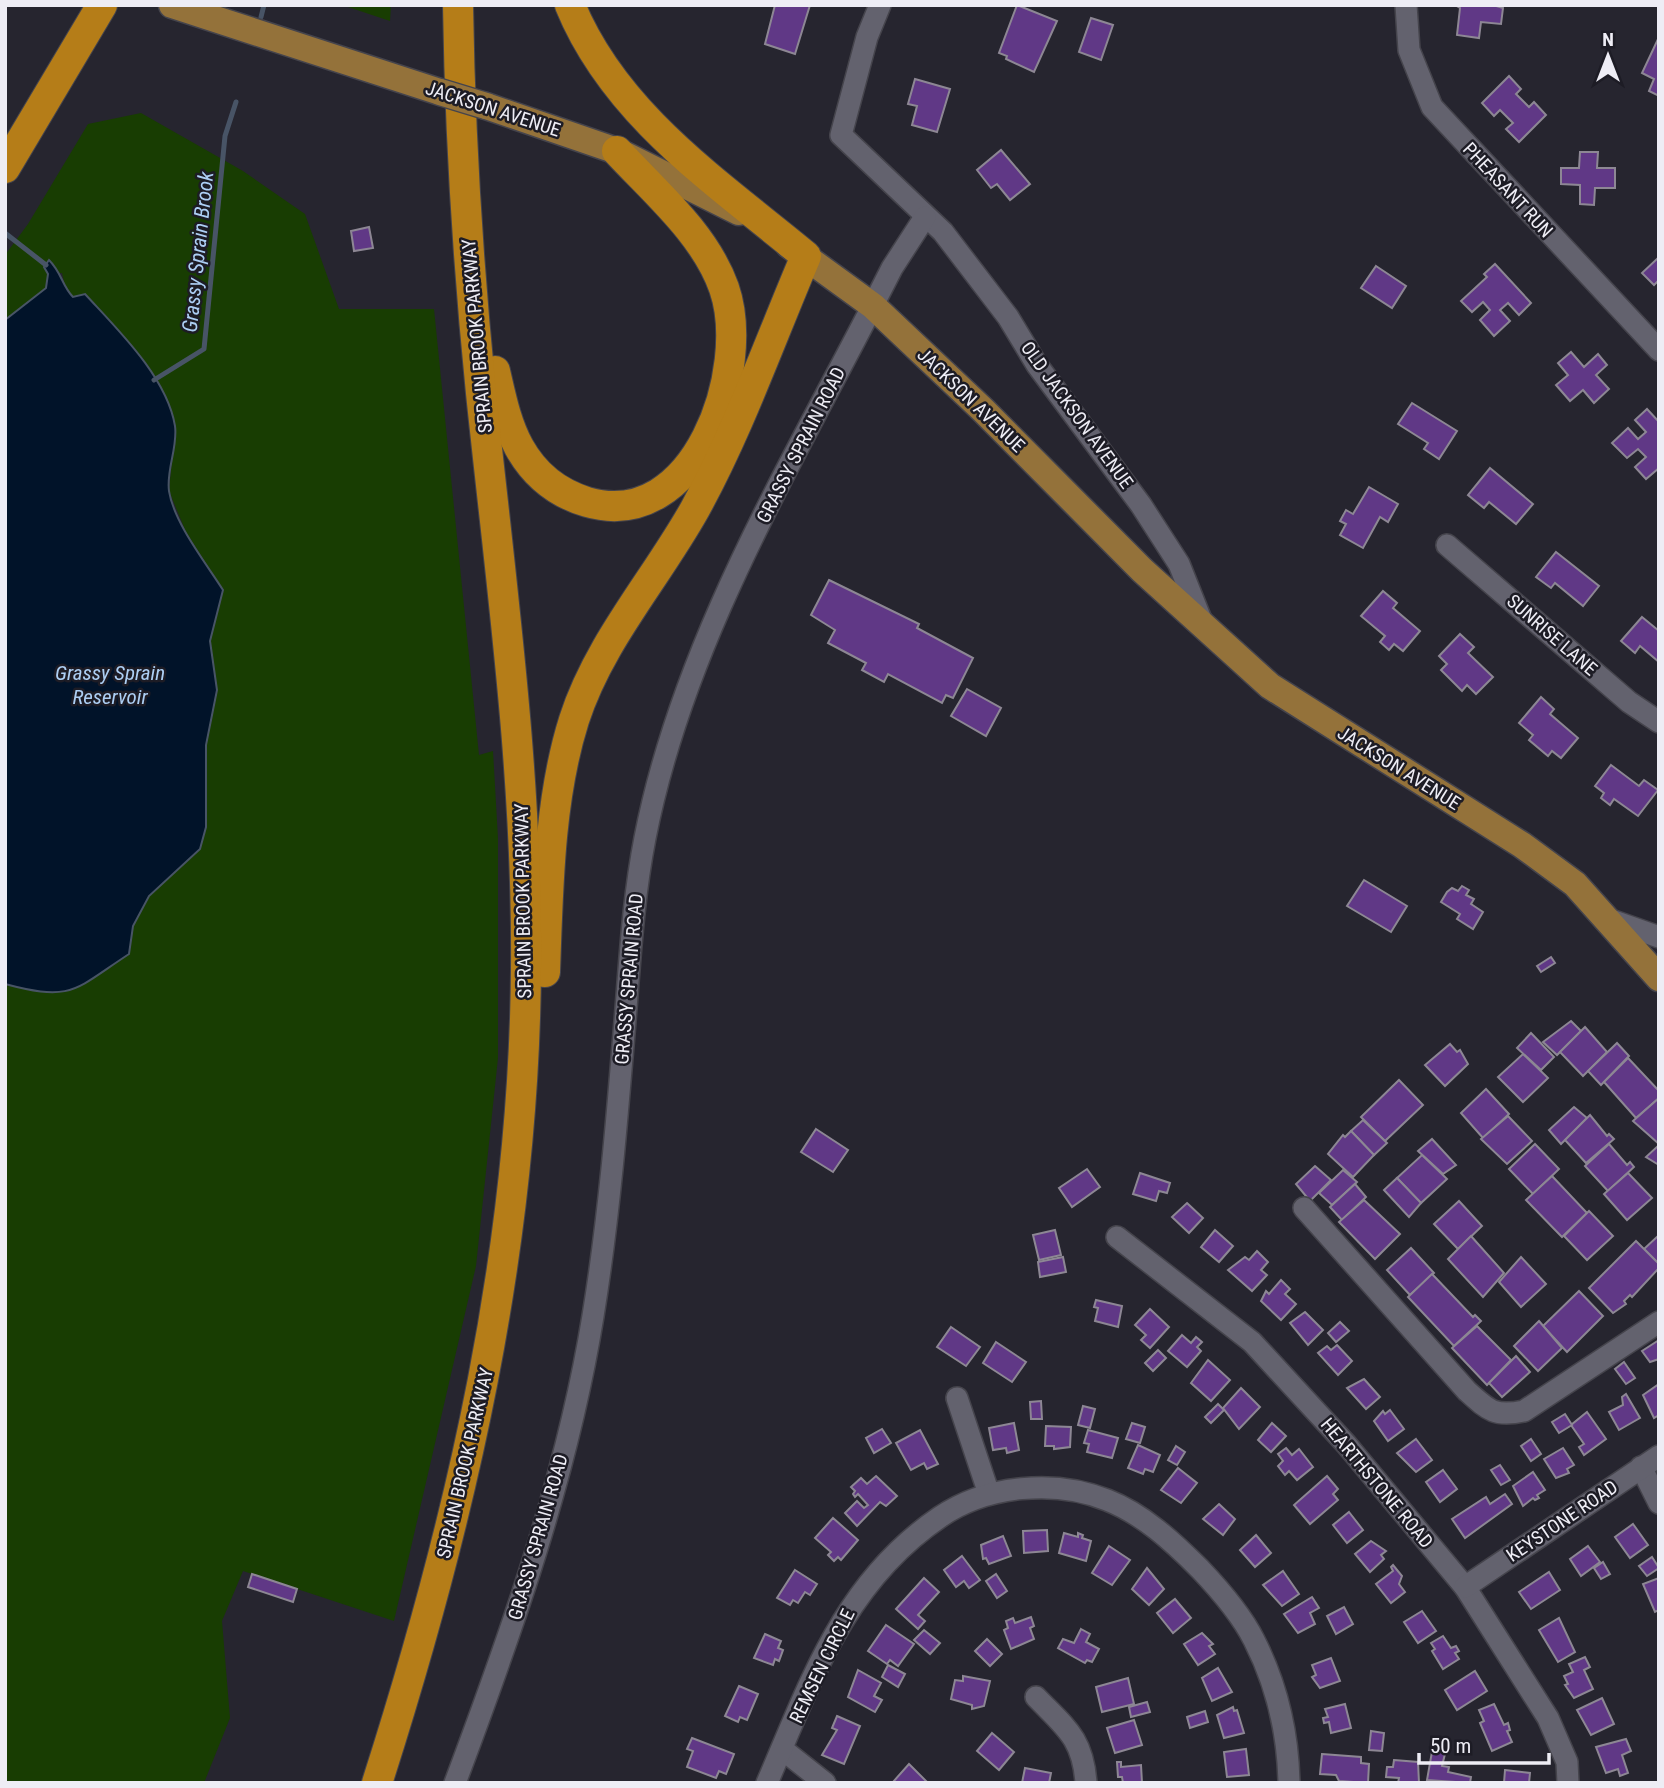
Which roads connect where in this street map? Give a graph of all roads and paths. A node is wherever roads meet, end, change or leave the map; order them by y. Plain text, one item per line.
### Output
1 (102, 5) edge
2 (172, 5) edge
3 (458, 5) edge
4 (570, 5) edge
5 (880, 5) edge
6 (1406, 5) edge
7 (617, 151) junction
8 (5, 168) edge
9 (925, 217) junction
10 (806, 256) junction
11 (470, 266) junction
12 (873, 306) junction
13 (1659, 350) edge
14 (1447, 545) dead end
15 (1205, 629) junction
16 (1659, 722) edge
17 (1608, 919) junction
18 (1659, 937) edge
19 (1659, 978) edge
20 (1304, 1208) dead end
21 (510, 1223) junction
22 (1117, 1237) dead end
23 (1659, 1322) edge
24 (957, 1398) dead end
25 (1650, 1461) edge
26 (989, 1494) junction
27 (1659, 1503) edge
28 (1465, 1587) junction
29 (1036, 1697) dead end
30 (782, 1749) junction
31 (377, 1783) edge
32 (455, 1783) edge
33 (767, 1783) edge
34 (825, 1783) edge
35 (1086, 1783) edge
36 (1289, 1783) edge
37 (1568, 1783) edge

1 - 8 highway
2 - 7 main road, JACKSON AVENUE, bridge
3 - 11 highway, SPRAIN BROOK PARKWAY
4 - 10 highway
5 - 9 street, OLD JACKSON AVENUE
6 - 13 street, PHEASANT RUN
7 - 10 main road, JACKSON AVENUE
7 - 11 highway
9 - 12 street, GRASSY SPRAIN ROAD
9 - 15 street, OLD JACKSON AVENUE
10 - 12 main road, JACKSON AVENUE
10 - 21 highway
11 - 21 highway, SPRAIN BROOK PARKWAY
12 - 15 main road, JACKSON AVENUE
12 - 32 street, GRASSY SPRAIN ROAD
14 - 16 street, SUNRISE LANE
15 - 17 main road, JACKSON AVENUE
17 - 18 street
17 - 19 main road, JACKSON AVENUE
20 - 23 street
21 - 31 highway, SPRAIN BROOK PARKWAY
22 - 28 street, HEARTHSTONE ROAD
24 - 26 street
25 - 27 street
25 - 28 street, KEYSTONE ROAD
26 - 30 street, REMSEN CIRCLE
26 - 36 street, REMSEN CIRCLE
28 - 37 street, HEARTHSTONE ROAD
29 - 35 street
30 - 33 street, REMSEN CIRCLE
30 - 34 street

